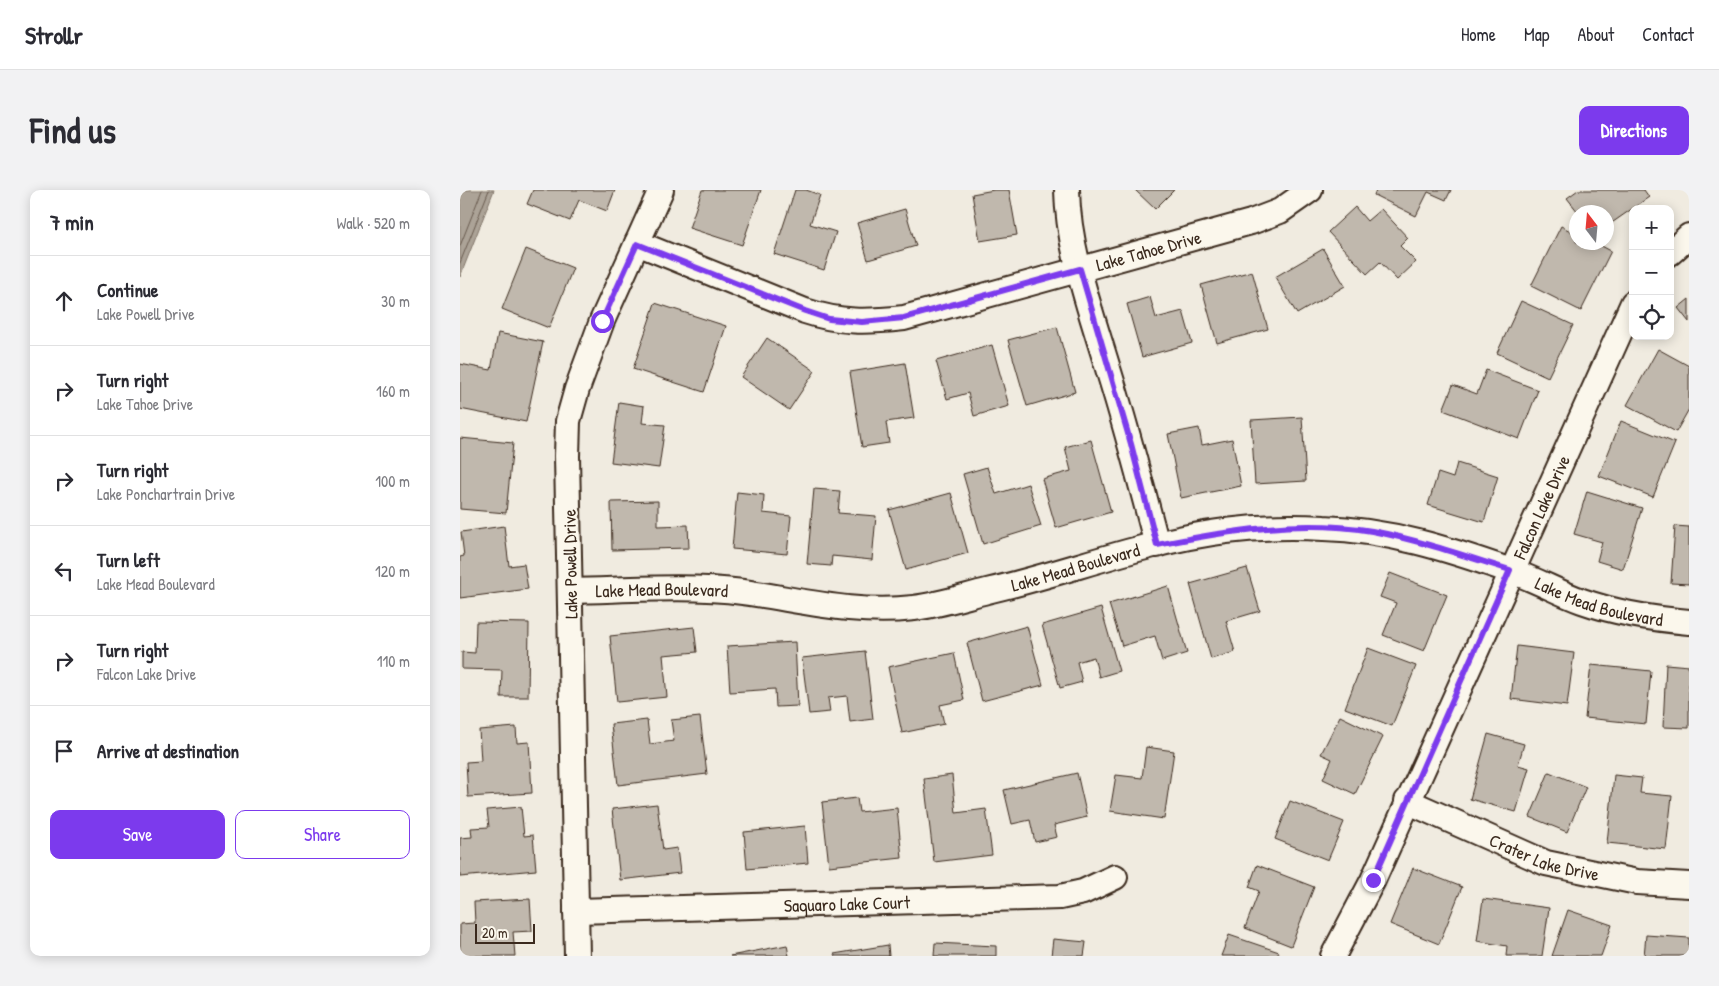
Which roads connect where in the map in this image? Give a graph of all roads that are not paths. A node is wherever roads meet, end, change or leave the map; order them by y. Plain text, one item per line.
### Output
1 (661, 190) edge
2 (1067, 190) edge
3 (1310, 190) edge
4 (1689, 236) edge
5 (637, 244) junction
6 (1672, 250) edge
7 (1080, 269) junction
8 (1629, 312) edge
9 (1157, 545) junction
10 (1510, 570) junction
11 (571, 591) junction
12 (1689, 622) edge
13 (1407, 801) junction
14 (1115, 877) dead end
15 (1689, 885) edge
16 (576, 912) junction
17 (577, 956) edge
18 (1333, 956) edge

1 - 5 street, Lake Powell Drive
2 - 7 street
3 - 7 street, Lake Tahoe Drive
4 - 6 street
5 - 7 street, Lake Tahoe Drive
5 - 11 street, Lake Powell Drive
7 - 9 street
8 - 10 street, Falcon Lake Drive
9 - 10 street, Lake Mead Boulevard
9 - 11 street, Lake Mead Boulevard
10 - 12 street, Lake Mead Boulevard
10 - 13 street, Falcon Lake Drive
11 - 16 street, Lake Powell Drive
13 - 15 street, Crater Lake Drive
13 - 18 street, Falcon Lake Drive
14 - 16 street, Saquaro Lake Court
16 - 17 street, Lake Powell Drive

